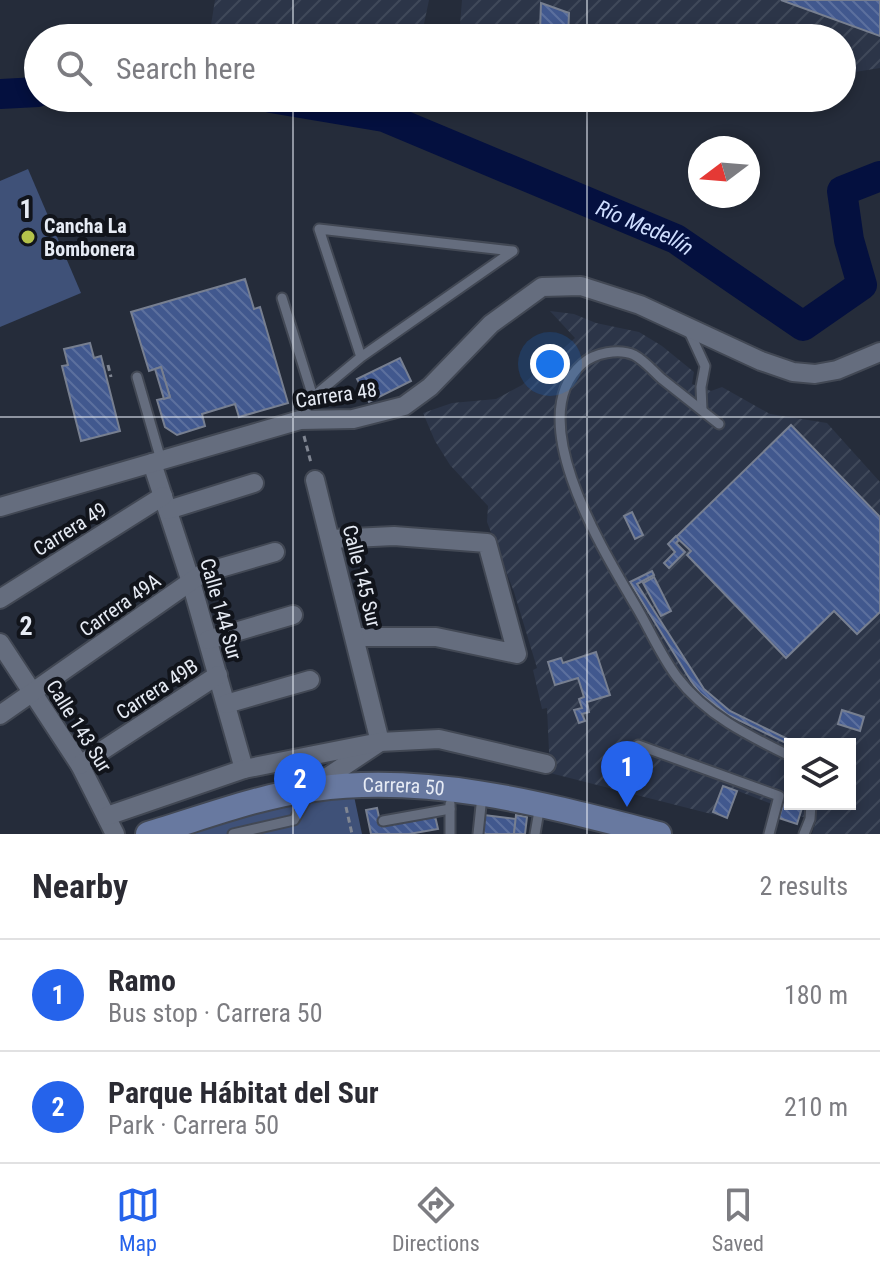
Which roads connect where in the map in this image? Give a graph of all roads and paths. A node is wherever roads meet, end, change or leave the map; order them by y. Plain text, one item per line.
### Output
1 (282, 298) dead end
2 (686, 326) junction
3 (880, 352) edge
4 (361, 357) junction
5 (108, 365) dead end
6 (111, 377) dead end
7 (137, 377) dead end
8 (313, 397) junction
9 (702, 410) junction
10 (300, 420) junction
11 (719, 424) dead end
12 (157, 462) junction
13 (315, 480) joint
14 (254, 483) dead end
15 (166, 503) junction
16 (0, 507) edge
17 (331, 539) junction
18 (275, 552) dead end
19 (191, 582) junction
20 (0, 599) edge
21 (293, 615) dead end
22 (355, 637) junction
23 (208, 640) junction
24 (0, 643) edge
25 (218, 675) junction
26 (310, 680) dead end
27 (33, 693) junction
28 (226, 704) junction
29 (0, 715) edge
30 (380, 742) junction
31 (784, 753) edge
32 (546, 764) dead end
33 (80, 765) junction
34 (244, 769) junction
35 (625, 783) dead end
36 (342, 787) junction
37 (311, 789) junction
38 (482, 793) junction
39 (450, 798) junction
40 (540, 805) junction
41 (811, 810) edge
42 (107, 816) junction
43 (383, 821) dead end
44 (636, 831) edge
45 (115, 834) edge
46 (148, 834) edge
47 (233, 834) edge
48 (352, 834) edge
49 (450, 834) edge
50 (478, 834) edge
51 (535, 834) edge
52 (659, 834) edge
53 (769, 834) edge
54 (804, 834) edge

1 - 8 lane
2 - 3 street, Carrera 48
2 - 9 lane
2 - 10 street, Carrera 48
4 - 4 lane
4 - 8 lane
5 - 6 path
7 - 12 lane
8 - 10 lane
9 - 11 lane
9 - 31 lane
10 - 12 street, Carrera 48
10 - 13 path
12 - 15 street, Calle 144 Sur
12 - 16 street, Carrera 48
13 - 17 street, Calle 145 Sur
14 - 15 street, Carrera 49
15 - 19 street, Calle 144 Sur
15 - 20 street, Carrera 49
17 - 22 street, Calle 145 Sur
17 - 22 street
18 - 19 street, Carrera 49A
19 - 23 street, Calle 144 Sur
19 - 27 street, Carrera 49A
21 - 23 street
22 - 30 street, Calle 145 Sur
23 - 25 street, Calle 144 Sur
24 - 27 street, Calle 143 Sur
25 - 28 street, Calle 144 Sur
25 - 33 street, Carrera 49B
26 - 28 street
27 - 29 street, Carrera 49A
27 - 33 street, Calle 143 Sur
28 - 34 street, Calle 144 Sur
30 - 32 street, Carrera 50
30 - 34 street, Carrera 50
30 - 37 street
33 - 42 street, Calle 143 Sur
34 - 42 street, Carrera 50
35 - 53 lane
36 - 37 main road, Carrera 50
36 - 39 main road, Carrera 50
36 - 48 path
37 - 46 main road, Carrera 50
37 - 47 lane
38 - 39 main road, Carrera 50
38 - 40 main road, Carrera 50
38 - 50 lane
39 - 43 lane
39 - 49 lane
40 - 44 main road, Carrera 50
40 - 51 lane
41 - 54 lane
42 - 45 street, Calle 143 Sur
44 - 52 main road, Carrera 50

